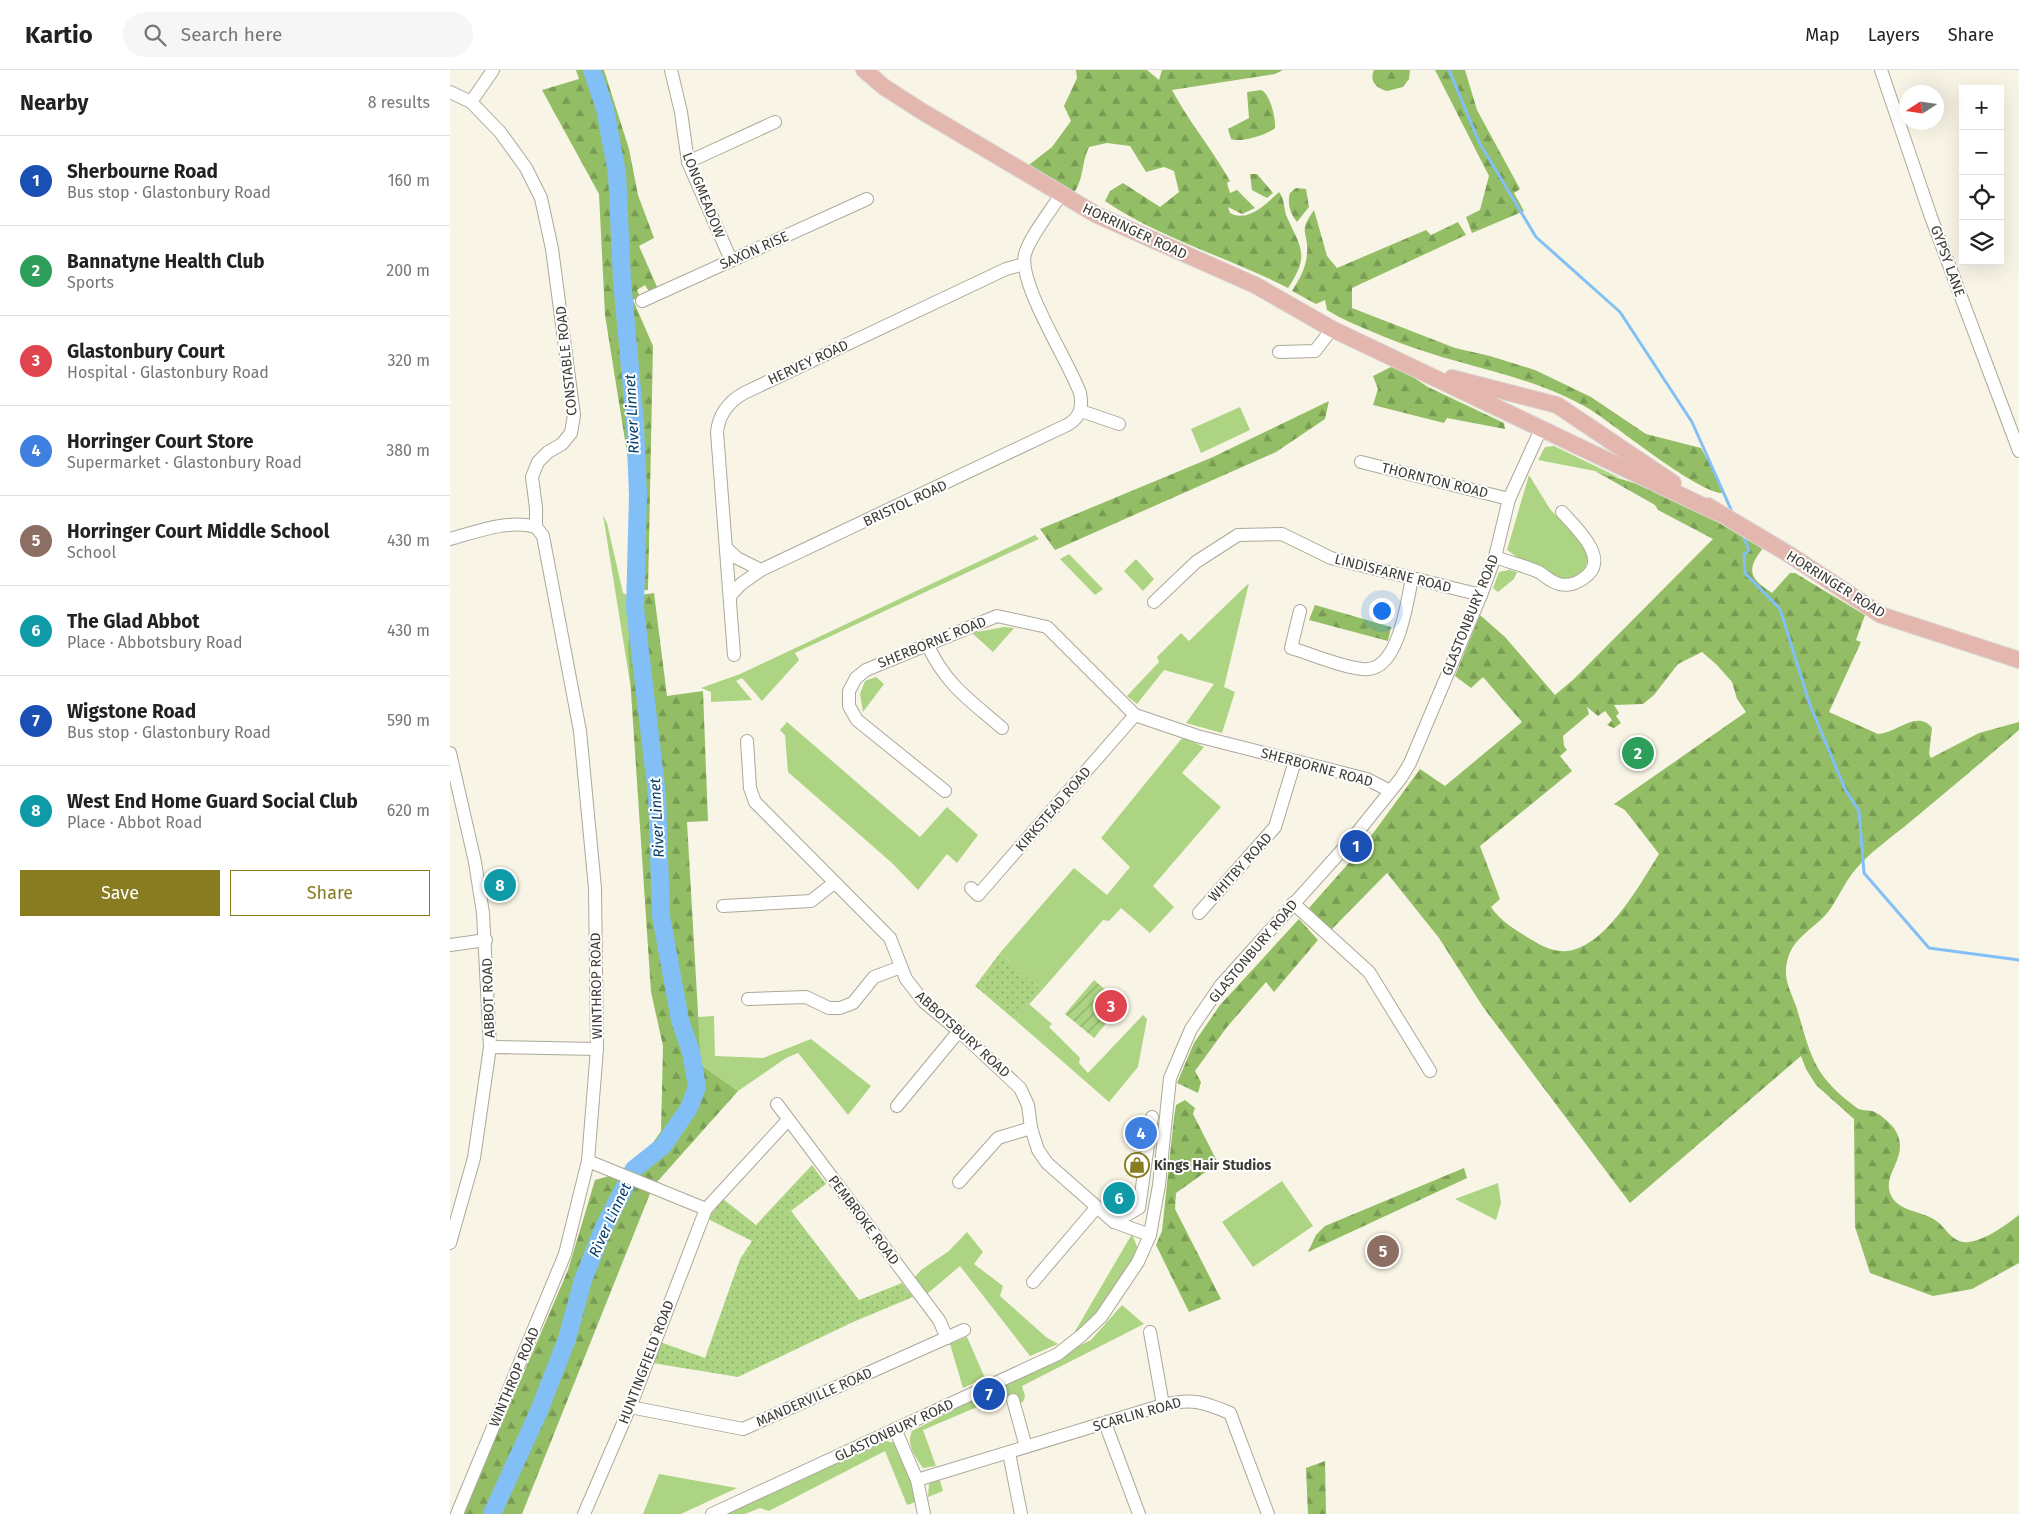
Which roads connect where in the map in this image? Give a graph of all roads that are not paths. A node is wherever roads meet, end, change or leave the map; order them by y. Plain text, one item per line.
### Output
1 (493, 70) edge
2 (671, 70) edge
3 (864, 70) edge
4 (1881, 70) edge
5 (450, 92) edge
6 (471, 102) junction
7 (775, 122) dead end
8 (688, 162) junction
9 (1062, 194) junction
10 (867, 200) dead end
11 (731, 260) junction
12 (1024, 264) junction
13 (642, 301) dead end
14 (1332, 329) junction
15 (1279, 352) dead end
16 (1419, 369) junction
17 (1557, 405) junction
18 (1080, 411) junction
19 (1119, 424) dead end
20 (1540, 429) junction
21 (2019, 451) edge
22 (1361, 462) dead end
23 (1509, 499) junction
24 (1562, 512) dead end
25 (1716, 512) junction
26 (536, 527) junction
27 (450, 539) edge
28 (726, 548) junction
29 (1495, 557) junction
30 (762, 570) junction
31 (1412, 578) junction
32 (1481, 595) junction
33 (730, 596) junction
34 (1154, 602) dead end
35 (1300, 612) dead end
36 (928, 646) junction
37 (734, 655) dead end
38 (2019, 660) edge
39 (1135, 715) junction
40 (1002, 728) dead end
41 (747, 741) dead end
42 (450, 753) edge
43 (1295, 762) junction
44 (1390, 791) junction
45 (945, 792) dead end
46 (834, 883) junction
47 (971, 888) dead end
48 (1294, 903) junction
49 (724, 906) dead end
50 (1199, 913) dead end
51 (486, 940) junction
52 (450, 945) edge
53 (901, 967) junction
54 (748, 999) dead end
55 (959, 1031) junction
56 (490, 1048) junction
57 (597, 1049) junction
58 (1430, 1071) dead end
59 (777, 1104) dead end
60 (897, 1106) dead end
61 (1152, 1116) dead end
62 (788, 1120) junction
63 (1032, 1128) junction
64 (588, 1161) junction
65 (958, 1182) dead end
66 (1096, 1208) junction
67 (706, 1209) junction
68 (1114, 1222) junction
69 (1150, 1234) junction
70 (450, 1243) edge
71 (1033, 1282) dead end
72 (964, 1330) dead end
73 (1150, 1332) dead end
74 (947, 1338) junction
75 (1017, 1402) dead end
76 (1163, 1405) junction
77 (630, 1407) junction
78 (1105, 1423) junction
79 (894, 1429) junction
80 (1026, 1447) junction
81 (1009, 1453) junction
82 (917, 1480) junction
83 (456, 1514) edge
84 (584, 1514) edge
85 (712, 1514) edge
86 (924, 1514) edge
87 (1021, 1514) edge
88 (1139, 1514) edge
89 (1268, 1514) edge

1 - 6 street
2 - 8 street, LONGMEADOW
3 - 9 main road, HORRINGER ROAD
4 - 21 street, GYPSY LANE
5 - 6 street
6 - 26 street, CONSTABLE ROAD
7 - 8 street
8 - 11 street, LONGMEADOW
9 - 12 street
9 - 14 main road, HORRINGER ROAD
10 - 11 street, SAXON RISE
11 - 13 street, SAXON RISE
12 - 18 street
12 - 28 street, HERVEY ROAD
14 - 15 street
14 - 16 main road, HORRINGER ROAD
16 - 17 main road, HORRINGER ROAD
16 - 20 main road, HORRINGER ROAD
17 - 20 main road
17 - 25 main road, HORRINGER ROAD
18 - 19 street
18 - 30 street, BRISTOL ROAD
20 - 23 street, GLASTONBURY ROAD
20 - 25 main road, HORRINGER ROAD
22 - 23 street, THORNTON ROAD
23 - 29 street, GLASTONBURY ROAD
24 - 29 street
25 - 38 main road, HORRINGER ROAD
26 - 27 street
26 - 57 street, WINTHROP ROAD
28 - 30 street
28 - 33 street, HERVEY ROAD
29 - 32 street, GLASTONBURY ROAD
30 - 33 street, BRISTOL ROAD
31 - 32 street, LINDISFARNE ROAD
31 - 34 street, LINDISFARNE ROAD
31 - 35 street
32 - 44 street, GLASTONBURY ROAD
33 - 37 street, HERVEY ROAD
36 - 39 street, SHERBORNE ROAD
36 - 40 street
36 - 45 street, SHERBORNE ROAD
39 - 43 street, SHERBORNE ROAD
39 - 47 street, KIRKSTEAD ROAD
41 - 46 street, ABBOTSBURY ROAD
42 - 51 street, ABBOT ROAD
43 - 44 street, SHERBORNE ROAD
43 - 50 street, WHITBY ROAD
44 - 48 street, GLASTONBURY ROAD
46 - 49 street
46 - 53 street, ABBOTSBURY ROAD
48 - 58 street
48 - 69 street, GLASTONBURY ROAD
51 - 52 street
51 - 56 street, ABBOT ROAD
53 - 54 street
53 - 55 street, ABBOTSBURY ROAD
55 - 60 street
55 - 63 street, ABBOTSBURY ROAD
56 - 57 street
56 - 70 street, ABBOT ROAD
57 - 64 street, WINTHROP ROAD
59 - 62 street, PEMBROKE ROAD
61 - 68 street
62 - 67 street, HUNTINGFIELD ROAD
62 - 74 street, PEMBROKE ROAD
63 - 65 street
63 - 66 street, ABBOTSBURY ROAD
64 - 67 street
64 - 83 street, WINTHROP ROAD
66 - 68 street, ABBOTSBURY ROAD
66 - 71 street
67 - 77 street, HUNTINGFIELD ROAD
68 - 69 street, ABBOTSBURY ROAD
69 - 79 street, GLASTONBURY ROAD
72 - 74 street, MANDERVILLE ROAD
73 - 76 street
74 - 77 street, MANDERVILLE ROAD
75 - 80 street
76 - 78 street, SCARLIN ROAD
76 - 89 street, SCARLIN ROAD
77 - 84 street, HUNTINGFIELD ROAD
78 - 80 street, SCARLIN ROAD
78 - 88 street
79 - 82 street
79 - 85 street, GLASTONBURY ROAD
80 - 81 street, SCARLIN ROAD
81 - 82 street, SCARLIN ROAD
81 - 87 street
82 - 86 street

